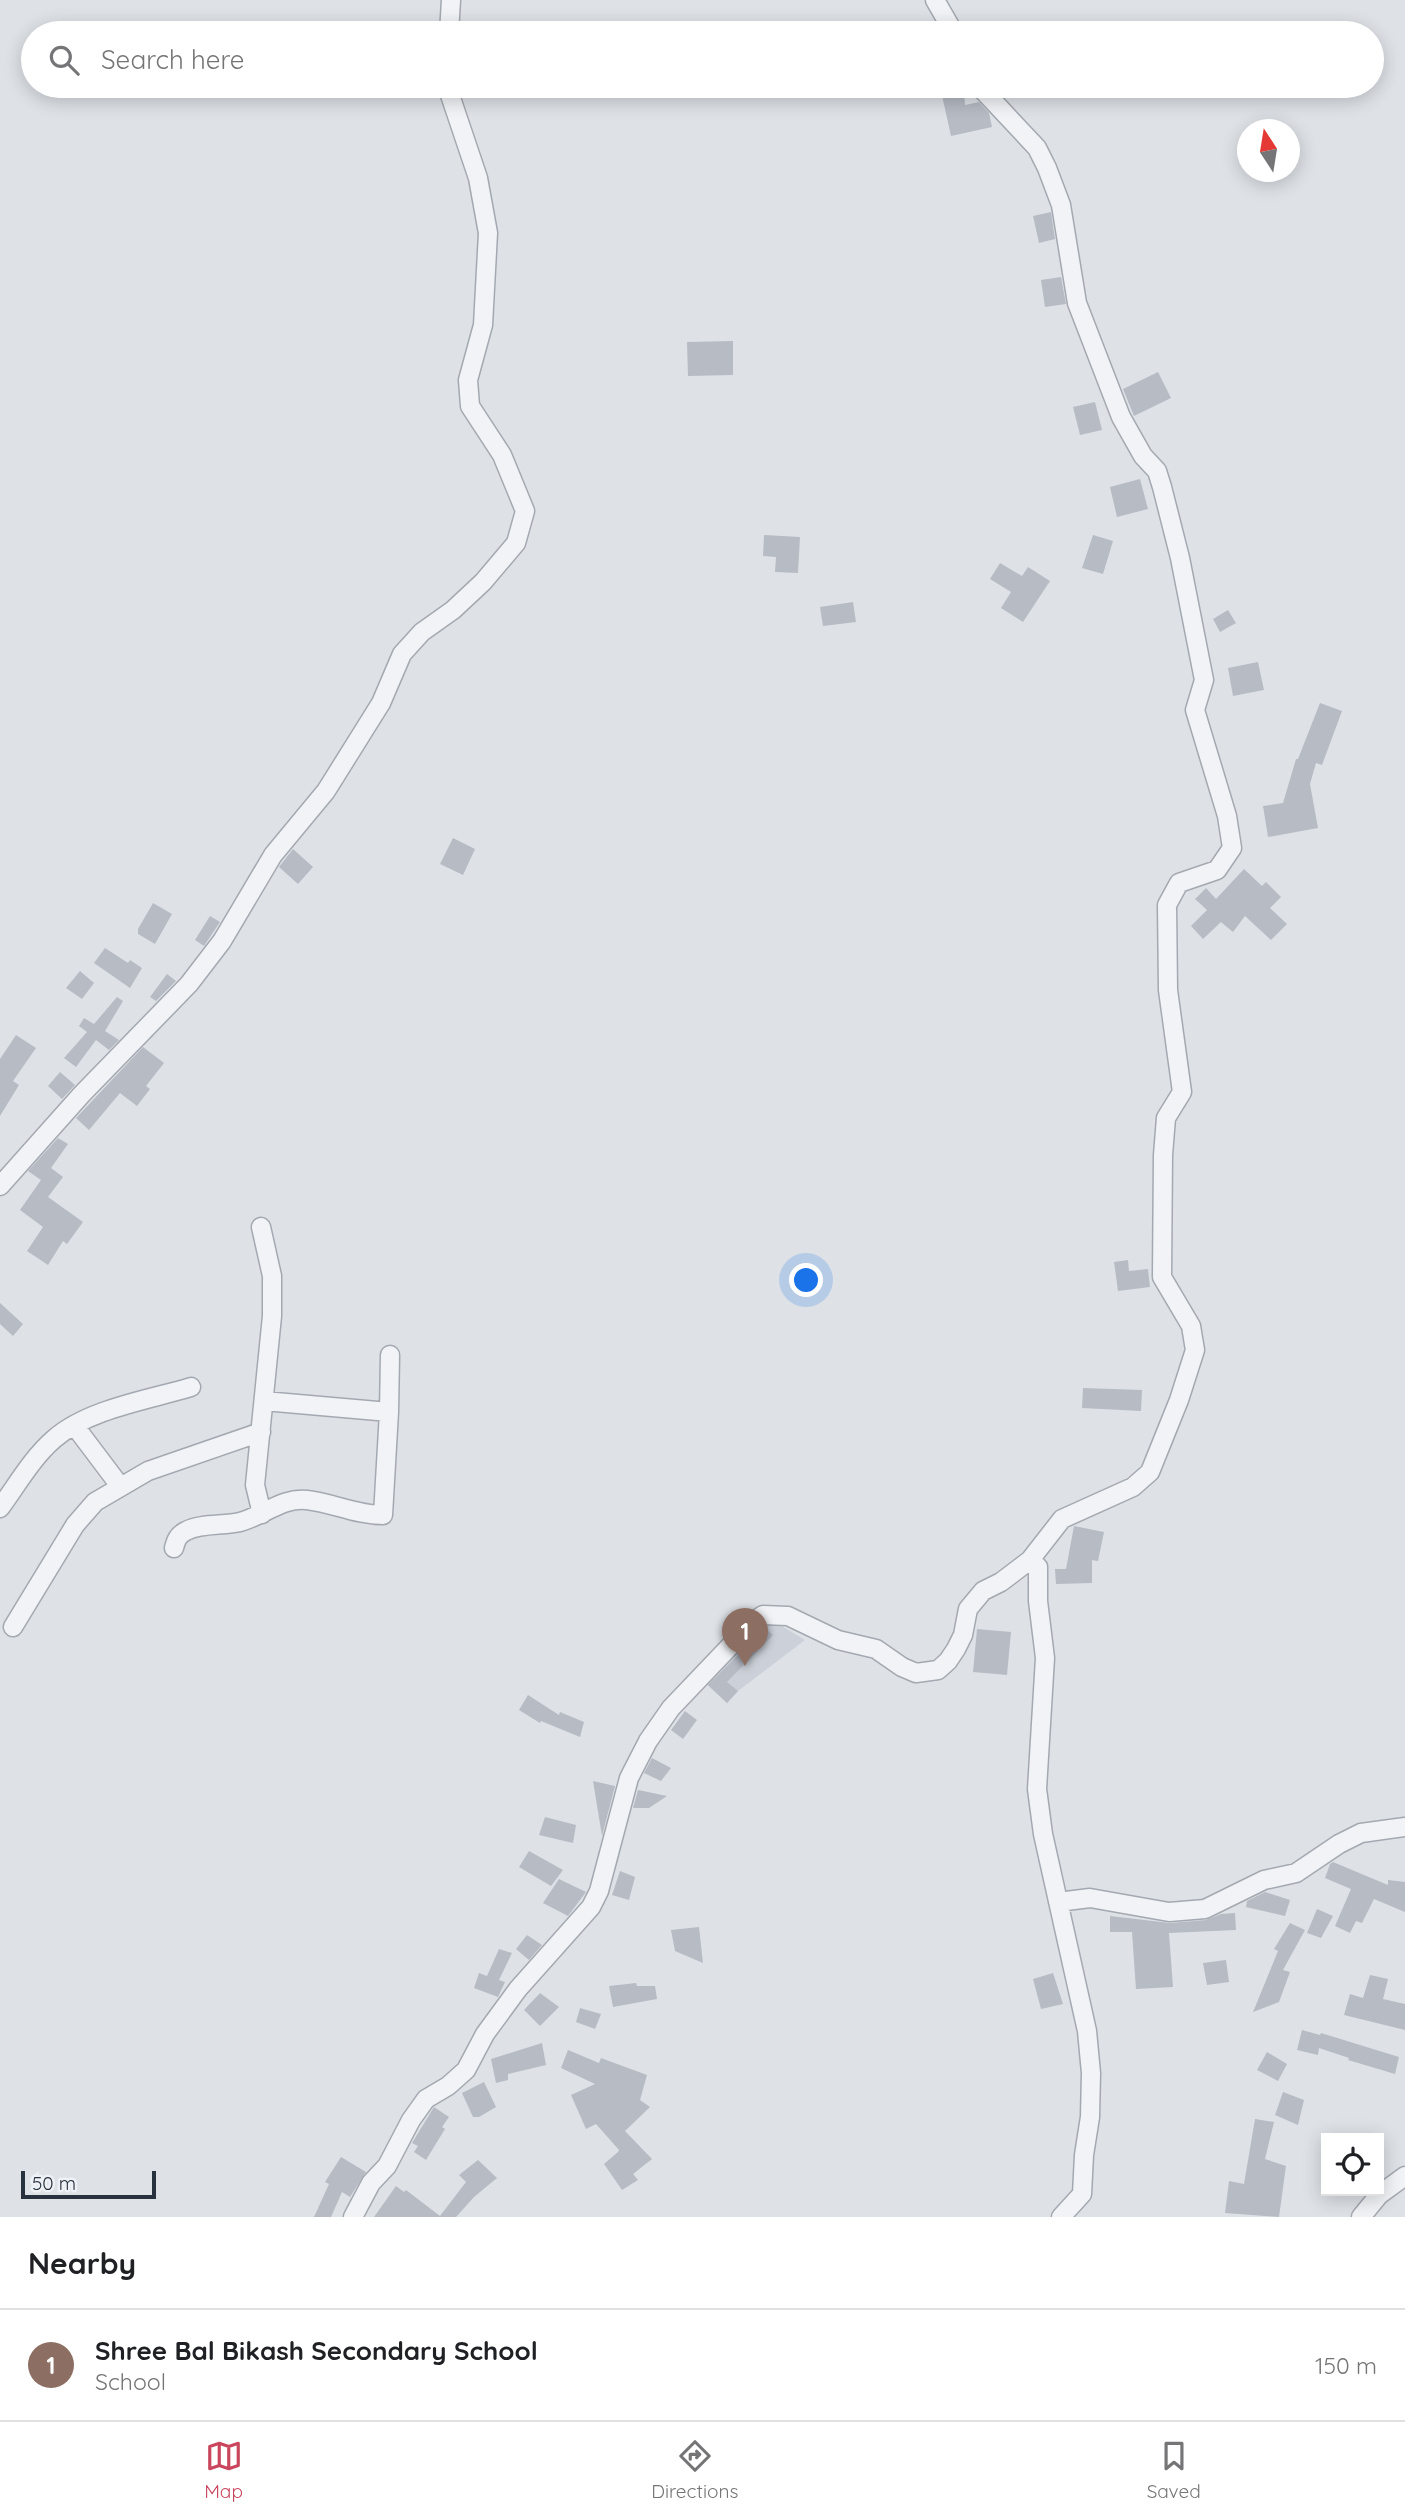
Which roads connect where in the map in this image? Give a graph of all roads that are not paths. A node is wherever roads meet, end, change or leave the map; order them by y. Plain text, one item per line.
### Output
1 (451, 0) edge
2 (935, 0) edge
3 (450, 21) edge
4 (947, 21) edge
5 (453, 98) edge
6 (990, 98) edge
7 (0, 1186) edge
8 (261, 1227) dead end
9 (390, 1355) dead end
10 (191, 1387) dead end
11 (264, 1401) junction
12 (389, 1412) junction
13 (74, 1425) junction
14 (261, 1432) junction
15 (120, 1486) junction
16 (0, 1508) edge
17 (262, 1514) junction
18 (174, 1548) dead end
19 (1030, 1560) junction
20 (13, 1627) dead end
21 (1405, 1827) edge
22 (1058, 1902) junction
23 (1405, 2176) edge
24 (353, 2217) edge
25 (1061, 2217) edge
26 (1361, 2217) edge

1 - 3 street
2 - 4 street
5 - 7 street
6 - 19 street
8 - 11 street
9 - 12 street
10 - 13 street
11 - 12 street
11 - 14 street
12 - 17 street
13 - 15 street
13 - 16 street
14 - 15 street
14 - 17 street
15 - 20 street
17 - 18 street
19 - 22 street
19 - 24 street
21 - 22 street
22 - 25 street
23 - 26 street

